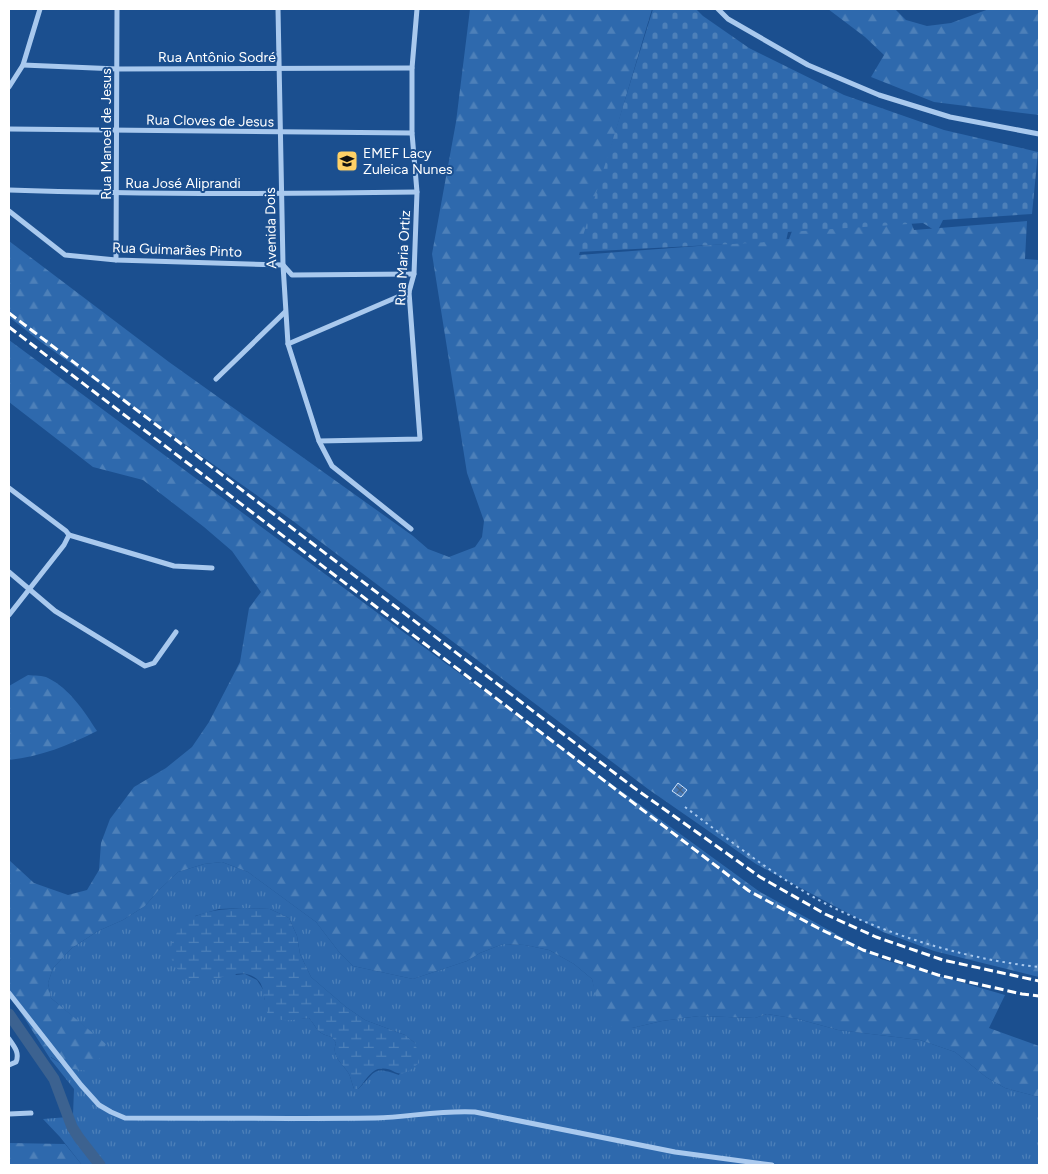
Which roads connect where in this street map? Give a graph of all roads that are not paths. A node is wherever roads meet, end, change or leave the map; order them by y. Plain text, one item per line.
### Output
1 (40, 9) edge
2 (117, 9) edge
3 (278, 9) edge
4 (417, 9) edge
5 (718, 9) edge
6 (23, 65) junction
7 (280, 68) junction
8 (412, 68) junction
9 (118, 69) junction
10 (9, 87) edge
11 (9, 129) edge
12 (118, 131) junction
13 (281, 133) junction
14 (412, 133) junction
15 (1039, 134) edge
16 (9, 190) edge
17 (417, 192) junction
18 (118, 194) junction
19 (282, 194) junction
20 (9, 212) edge
21 (116, 260) junction
22 (283, 265) junction
23 (414, 274) junction
24 (409, 292) junction
25 (285, 312) junction
26 (288, 344) junction
27 (216, 379) dead end
28 (319, 441) junction
29 (9, 488) edge
30 (411, 529) dead end
31 (69, 535) junction
32 (212, 568) dead end
33 (9, 572) edge
34 (30, 589) junction
35 (9, 615) edge
36 (176, 632) dead end
37 (9, 993) edge
38 (9, 1038) edge
39 (9, 1065) edge
40 (31, 1113) dead end
41 (9, 1114) edge
42 (772, 1165) edge

1 - 6 street
2 - 9 street, Rua Manoel de Jesus
3 - 7 street, Avenida Dois
4 - 8 street, Rua Maria Ortiz
5 - 15 street
6 - 9 street, Rua Antônio Sodré
6 - 10 street
7 - 8 street, Rua Antônio Sodré
7 - 9 street, Rua Antônio Sodré
7 - 13 street, Avenida Dois
8 - 14 street, Rua Maria Ortiz
9 - 12 street, Rua Manoel de Jesus
11 - 12 street, Rua Cloves de Jesus
12 - 13 street, Rua Cloves de Jesus
12 - 18 street, Rua Manoel de Jesus
13 - 14 street, Rua Cloves de Jesus
13 - 19 street, Avenida Dois
14 - 17 street, Rua Maria Ortiz
16 - 18 street, Rua José Aliprandi
17 - 19 street, Rua José Aliprandi
17 - 23 street, Rua Maria Ortiz
18 - 19 street, Rua José Aliprandi
18 - 21 street, Rua Manoel de Jesus
19 - 22 street, Avenida Dois
20 - 21 street, Rua Guimarães Pinto
21 - 22 street, Rua Guimarães Pinto
22 - 23 street, Rua Guimarães Pinto
22 - 25 street, Avenida Dois
23 - 24 street, Rua Maria Ortiz
24 - 26 street
24 - 28 street, Rua Maria Ortiz
25 - 26 street, Avenida Dois
25 - 27 street
26 - 28 street, Avenida Dois
28 - 30 street, Avenida Dois
29 - 31 street
31 - 32 street
31 - 34 street
33 - 34 street
34 - 35 street
34 - 36 street
37 - 42 street
38 - 39 street
40 - 41 street

